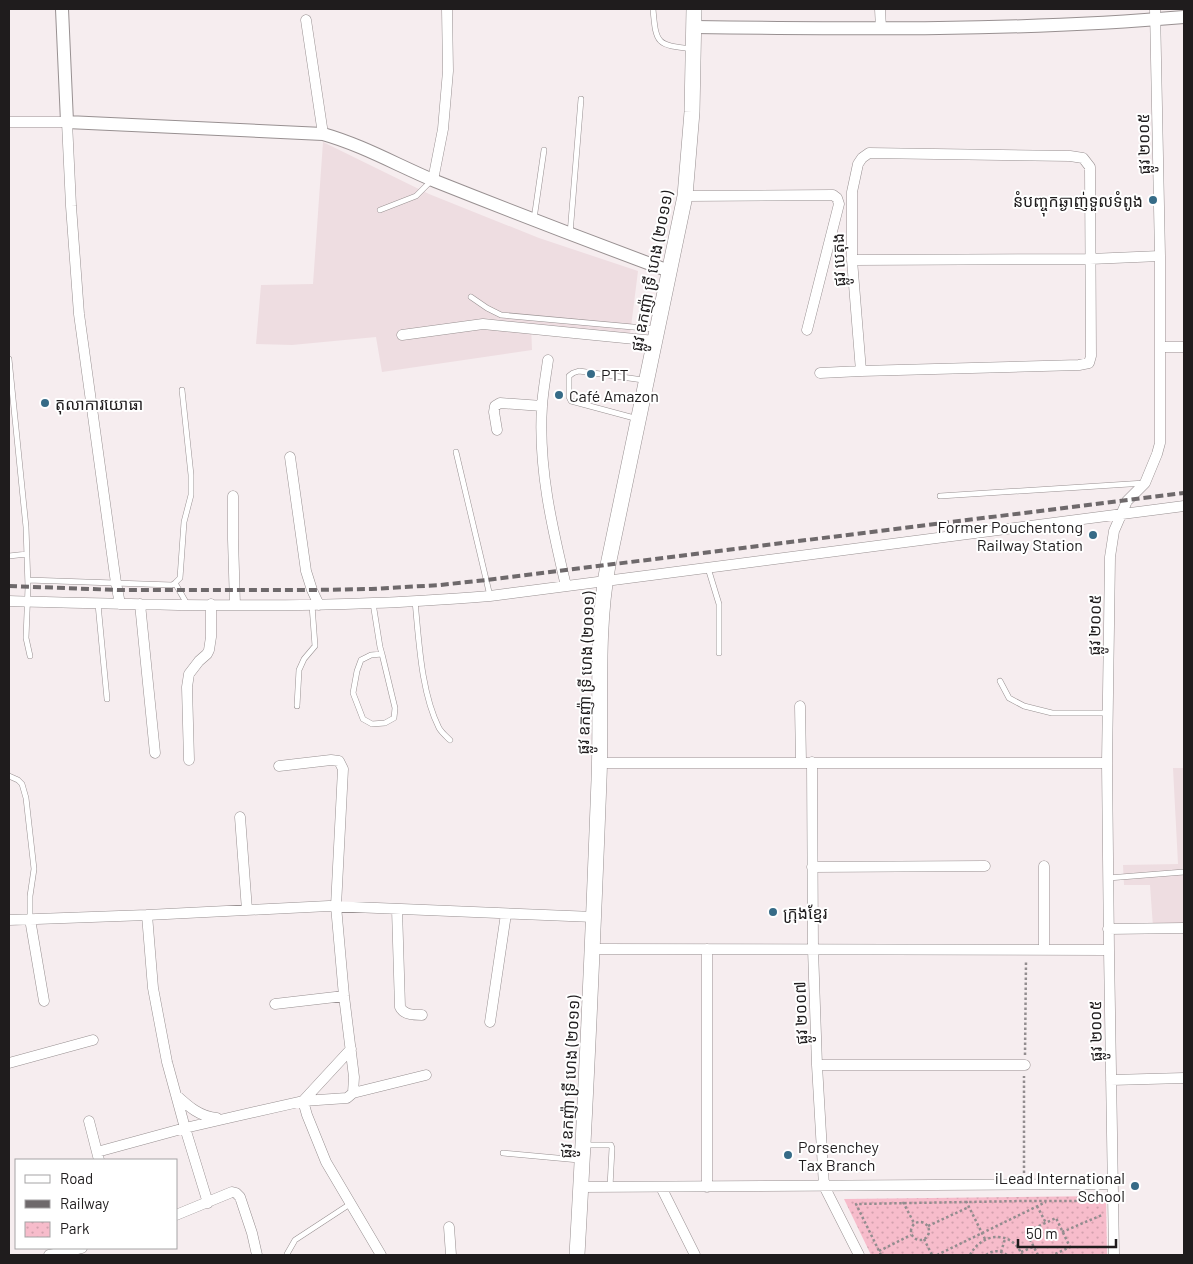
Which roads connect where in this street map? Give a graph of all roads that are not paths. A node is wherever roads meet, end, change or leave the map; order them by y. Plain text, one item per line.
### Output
1 (62, 9) edge
2 (447, 9) edge
3 (652, 9) edge
4 (694, 9) edge
5 (880, 9) edge
6 (1155, 14) edge
7 (1184, 18) edge
8 (306, 20) dead end
9 (694, 27) junction
10 (881, 29) junction
11 (693, 49) junction
12 (581, 99) dead end
13 (9, 122) edge
14 (67, 122) junction
15 (323, 134) junction
16 (544, 150) dead end
17 (433, 180) junction
18 (685, 196) junction
19 (380, 210) dead end
20 (534, 220) junction
21 (570, 235) junction
22 (1160, 256) junction
23 (1090, 259) junction
24 (852, 260) junction
25 (669, 271) junction
26 (471, 297) dead end
27 (807, 330) dead end
28 (402, 335) dead end
29 (656, 335) junction
30 (1160, 347) junction
31 (1184, 347) edge
32 (9, 359) edge
33 (548, 360) dead end
34 (861, 370) junction
35 (820, 373) dead end
36 (646, 381) junction
37 (182, 390) dead end
38 (542, 406) junction
39 (638, 420) junction
40 (498, 430) dead end
41 (456, 452) dead end
42 (290, 457) dead end
43 (1144, 483) junction
44 (234, 496) dead end
45 (940, 496) dead end
46 (1184, 506) edge
47 (1121, 514) junction
48 (27, 554) junction
49 (9, 556) edge
50 (708, 567) junction
51 (28, 580) junction
52 (605, 580) junction
53 (116, 583) junction
54 (176, 583) junction
55 (566, 586) junction
56 (490, 596) junction
57 (9, 601) edge
58 (415, 601) junction
59 (28, 602) junction
60 (98, 603) junction
61 (374, 603) junction
62 (120, 604) junction
63 (140, 604) junction
64 (186, 604) junction
65 (211, 604) junction
66 (234, 605) junction
67 (316, 605) junction
68 (719, 653) dead end
69 (382, 654) junction
70 (30, 656) dead end
71 (1000, 681) dead end
72 (107, 699) dead end
73 (297, 706) dead end
74 (800, 706) dead end
75 (1107, 713) junction
76 (450, 740) dead end
77 (155, 752) dead end
78 (189, 760) dead end
79 (801, 762) junction
80 (812, 762) junction
81 (600, 763) junction
82 (1106, 763) junction
83 (279, 766) dead end
84 (9, 776) edge
85 (240, 817) dead end
86 (985, 866) dead end
87 (1044, 866) dead end
88 (812, 867) junction
89 (1184, 872) edge
90 (1108, 878) junction
91 (336, 906) junction
92 (397, 909) junction
93 (247, 910) junction
94 (506, 914) junction
95 (147, 915) junction
96 (594, 917) junction
97 (30, 919) junction
98 (9, 920) edge
99 (1184, 928) edge
100 (1108, 929) junction
101 (593, 949) junction
102 (707, 949) junction
103 (813, 949) junction
104 (1044, 950) junction
105 (1109, 950) junction
106 (344, 996) junction
107 (44, 1000) dead end
108 (275, 1004) dead end
109 (422, 1016) dead end
110 (490, 1022) dead end
111 (93, 1040) dead end
112 (351, 1049) junction
113 (9, 1063) edge
114 (817, 1065) junction
115 (1025, 1066) dead end
116 (426, 1075) dead end
117 (1184, 1078) edge
118 (1111, 1080) junction
119 (353, 1093) junction
120 (176, 1095) junction
121 (304, 1100) junction
122 (224, 1119) junction
123 (89, 1121) dead end
124 (185, 1128) junction
125 (583, 1152) junction
126 (503, 1153) dead end
127 (98, 1156) edge
128 (1113, 1184) junction
129 (824, 1186) junction
130 (581, 1187) junction
131 (610, 1187) junction
132 (660, 1187) junction
133 (707, 1187) junction
134 (208, 1203) junction
135 (351, 1204) junction
136 (178, 1214) edge
137 (449, 1227) dead end
138 (78, 1249) edge
139 (49, 1255) edge
140 (257, 1255) edge
141 (287, 1255) edge
142 (381, 1255) edge
143 (451, 1255) edge
144 (577, 1255) edge
145 (695, 1255) edge
146 (858, 1255) edge
147 (1114, 1255) edge

1 - 14 street
2 - 17 street
3 - 11 lane
4 - 9 main road, ផ្លូវ ឧកញ៉ា ទ្រី ហេង (២០១១)
5 - 10 street
6 - 7 street
6 - 10 street
6 - 22 street, ផ្លូវ ២០០៥
8 - 15 street
9 - 10 street
9 - 11 main road, ផ្លូវ ឧកញ៉ា ទ្រី ហេង (២០១១)
11 - 18 main road, ផ្លូវ ឧកញ៉ា ទ្រី ហេង (២០១១)
12 - 21 lane
13 - 14 street
14 - 15 street
14 - 53 street
15 - 17 street
16 - 20 lane
17 - 19 lane
17 - 20 street
18 - 25 main road, ផ្លូវ ឧកញ៉ា ទ្រី ហេង (២០១១)
18 - 27 street
20 - 21 street
21 - 25 street
22 - 23 street
22 - 30 street, ផ្លូវ ២០០៥
23 - 24 street
23 - 24 street, ផ្លូវ បេតុង
23 - 34 street
24 - 34 street, ផ្លូវ បេតុង
25 - 29 main road, ផ្លូវ ឧកញ៉ា ទ្រី ហេង (២០១១)
26 - 29 lane
28 - 29 street
29 - 36 main road, ផ្លូវ ឧកញ៉ា ទ្រី ហេង (២០១១)
30 - 31 street
30 - 43 street, ផ្លូវ ២០០៥
32 - 48 lane
33 - 38 street
34 - 35 street
36 - 39 main road, ផ្លូវ ឧកញ៉ា ទ្រី ហេង (២០១១)
36 - 39 lane
37 - 54 lane
38 - 40 street
38 - 55 street
39 - 52 main road, ផ្លូវ ឧកញ៉ា ទ្រី ហេង (២០១១)
41 - 56 lane
42 - 67 street
43 - 45 lane
43 - 47 street, ផ្លូវ ២០០៥
44 - 66 street
46 - 47 street
47 - 50 street
47 - 75 street, ផ្លូវ ២០០៥
48 - 49 lane
48 - 51 lane
50 - 52 street
50 - 68 lane
51 - 53 lane
51 - 59 lane
52 - 55 street
52 - 81 main road, ផ្លូវ ឧកញ៉ា ទ្រី ហេង (២០១១)
53 - 54 lane
53 - 62 street
54 - 64 lane
55 - 56 street
56 - 58 street
57 - 59 street
58 - 61 street
58 - 76 lane
59 - 60 street
59 - 70 lane
60 - 62 street
60 - 72 lane
61 - 67 street
61 - 69 lane
62 - 63 street
63 - 64 street
63 - 77 street
64 - 65 street
65 - 66 street
65 - 78 street
66 - 67 street
67 - 73 lane
69 - 69 lane
71 - 75 lane
74 - 79 street
75 - 82 street, ផ្លូវ ២០០៥
79 - 80 street
79 - 81 street
80 - 82 street
80 - 88 street, ផ្លូវ ២០០៧
81 - 96 main road, ផ្លូវ ឧកញ៉ា ទ្រី ហេង (២០១១)
82 - 90 street, ផ្លូវ ២០០៥
83 - 91 street
84 - 97 lane
85 - 93 street
86 - 88 street
87 - 104 street
88 - 103 street, ផ្លូវ ២០០៧
89 - 90 lane
90 - 100 street, ផ្លូវ ២០០៥
91 - 92 street
91 - 93 street
91 - 106 street
92 - 94 street
92 - 109 street
93 - 95 street
94 - 96 street
94 - 110 street
95 - 97 street
95 - 120 street
96 - 101 main road, ផ្លូវ ឧកញ៉ា ទ្រី ហេង (២០១១)
97 - 98 street
97 - 107 street
99 - 100 street
100 - 105 street, ផ្លូវ ២០០៥
101 - 102 street
101 - 125 main road, ផ្លូវ ឧកញ៉ា ទ្រី ហេង (២០១១)
102 - 103 street
102 - 133 street
103 - 104 street
103 - 114 street, ផ្លូវ ២០០៧
104 - 105 street
105 - 118 street, ផ្លូវ ២០០៥
106 - 108 street
106 - 112 street
111 - 113 street
112 - 119 street
112 - 121 street
114 - 115 street
114 - 129 street, ផ្លូវ ២០០៧
116 - 119 street
117 - 118 street
118 - 128 street, ផ្លូវ ២០០៥
119 - 121 street
120 - 122 street
120 - 124 street
121 - 122 street
121 - 135 street
122 - 124 street
123 - 127 street
124 - 127 street
124 - 134 street
125 - 126 lane
125 - 130 main road, ផ្លូវ ឧកញ៉ា ទ្រី ហេង (២០១១)
125 - 131 lane
128 - 129 street
128 - 147 street, ផ្លូវ ២០០៥
129 - 133 street
129 - 146 street, ផ្លូវ ២០០៧
130 - 131 street
130 - 144 main road, ផ្លូវ ឧកញ៉ា ទ្រី ហេង (២០១១)
131 - 132 street
132 - 133 street
132 - 145 street
134 - 136 street
134 - 140 street
135 - 141 lane
135 - 142 street
137 - 143 street
138 - 139 street

